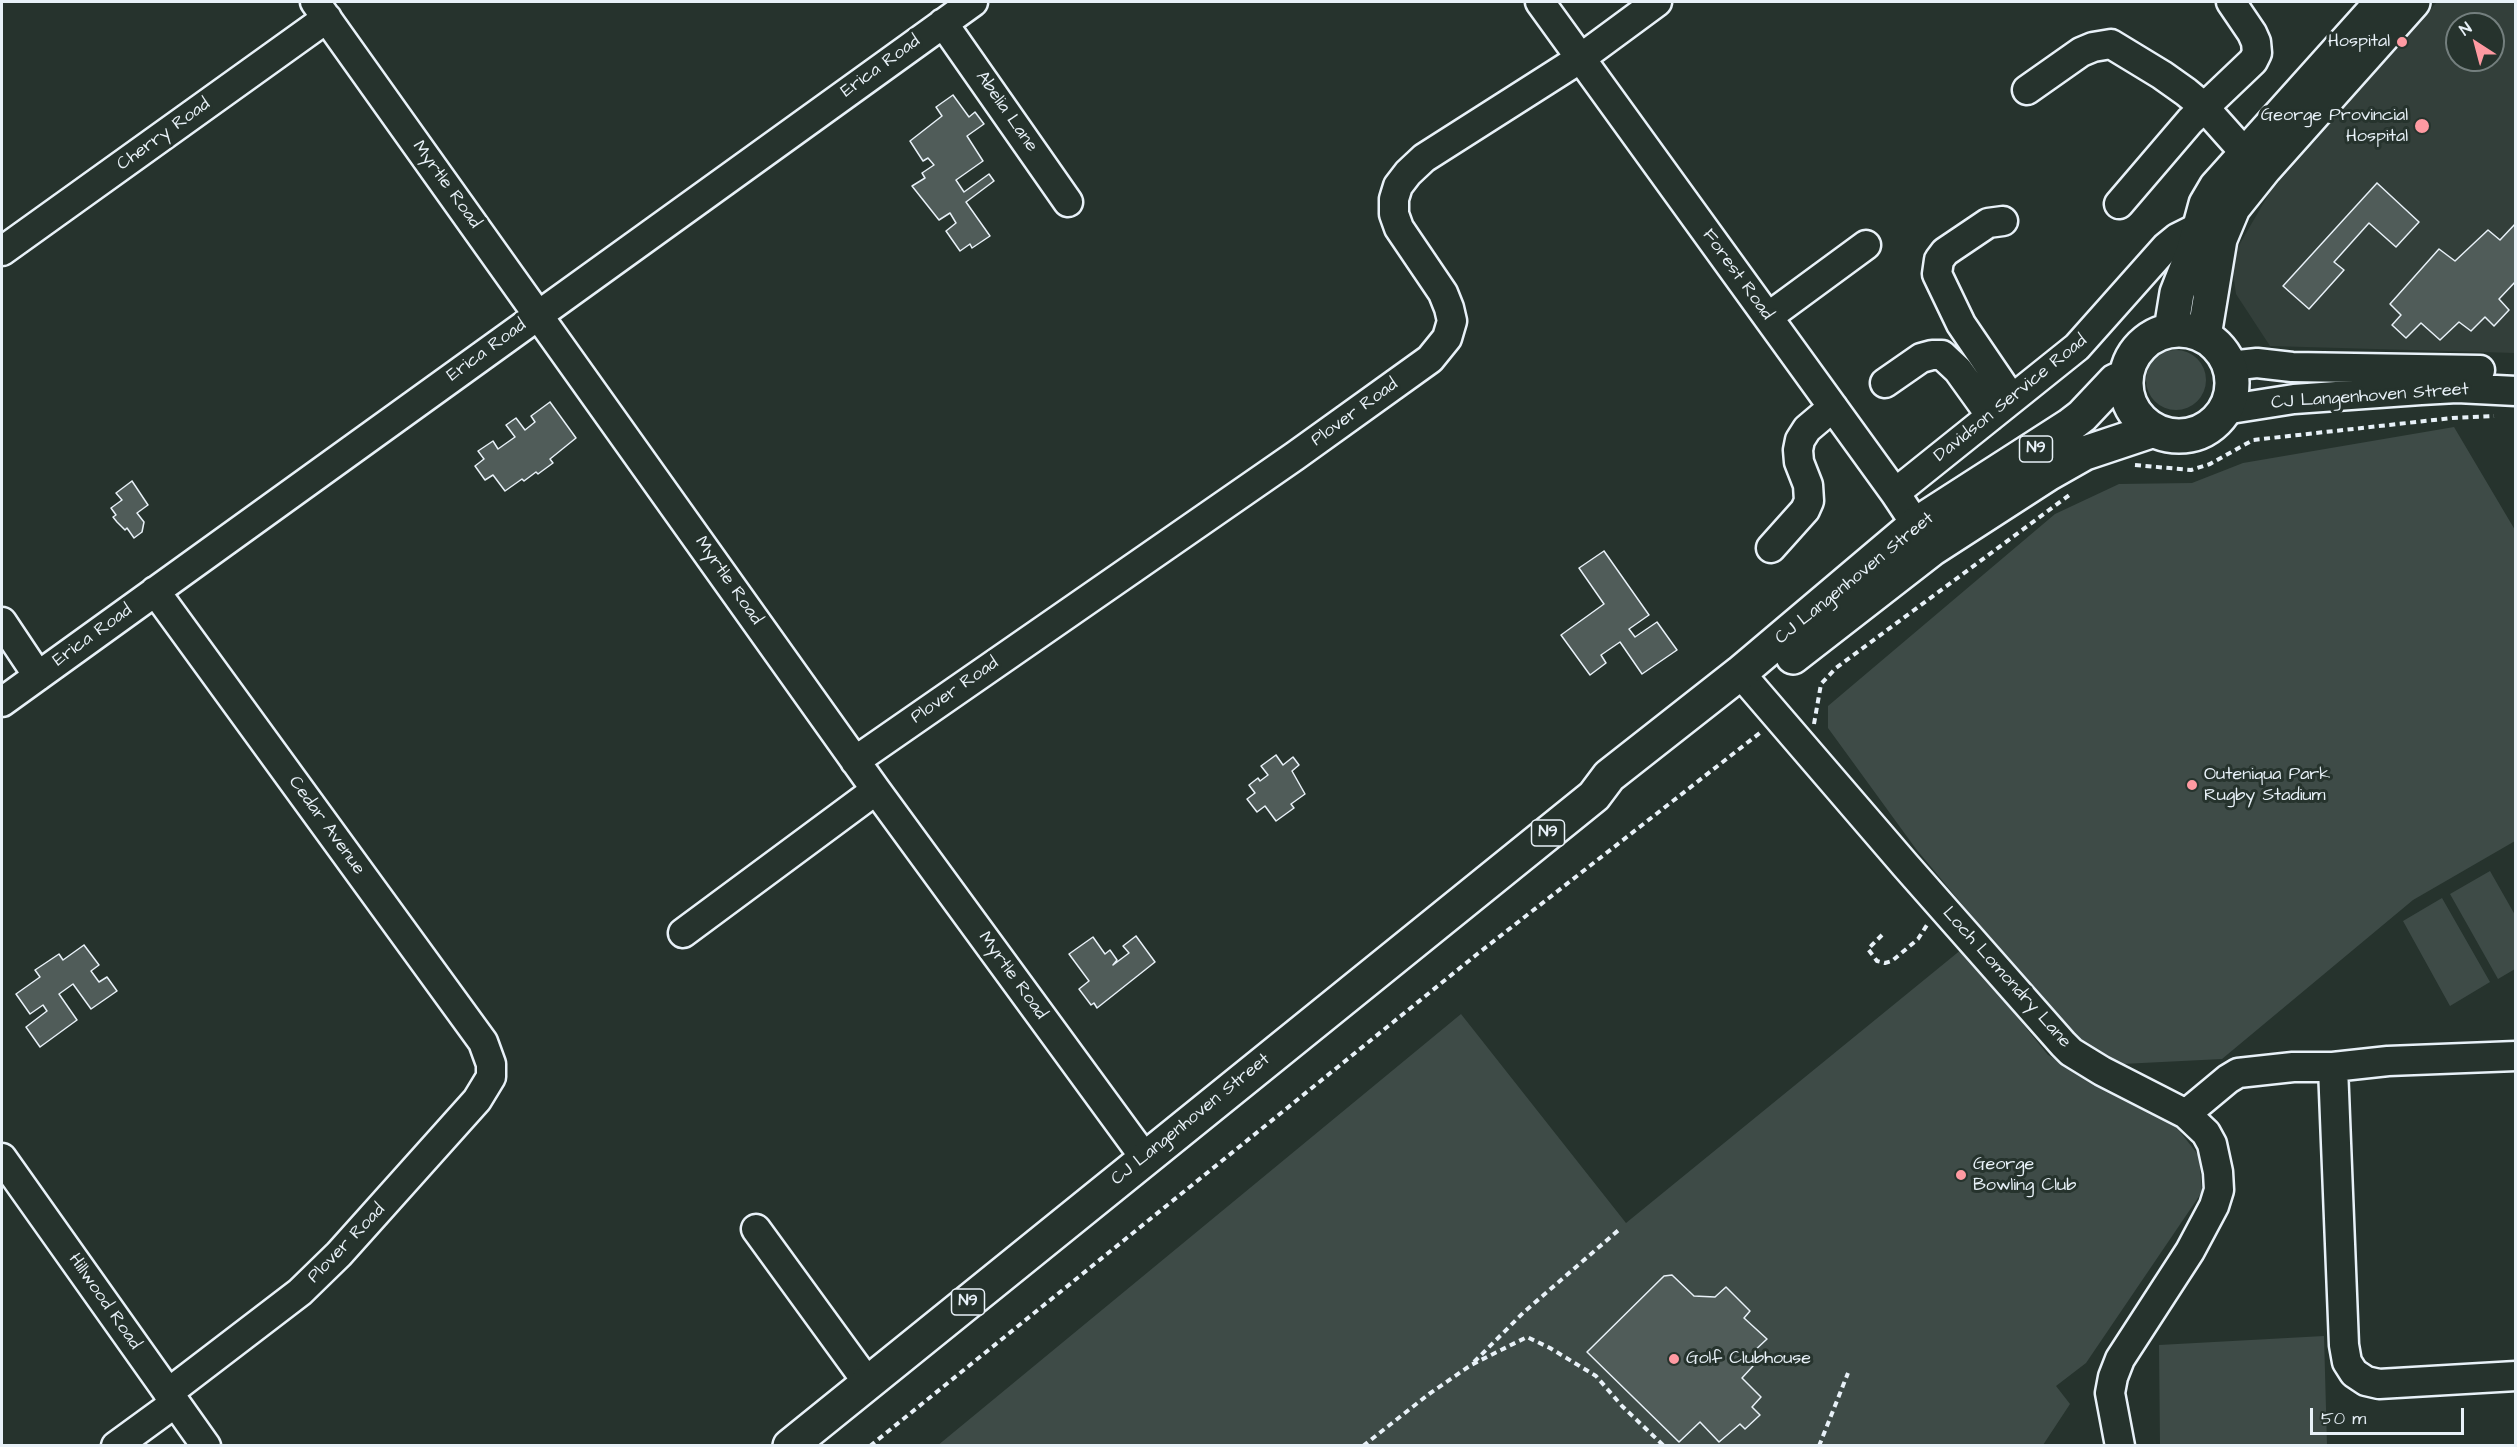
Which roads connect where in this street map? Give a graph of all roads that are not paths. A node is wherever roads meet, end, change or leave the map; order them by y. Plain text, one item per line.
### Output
1 (973, 2) edge
2 (1540, 2) edge
3 (1657, 2) edge
4 (2230, 2) edge
5 (2382, 2) edge
6 (2413, 2) edge
7 (321, 10) edge
8 (943, 23) junction
9 (1581, 58) junction
10 (2027, 90) dead end
11 (2204, 107) junction
12 (2245, 153) junction
13 (1068, 202) dead end
14 (2119, 204) dead end
15 (2003, 221) dead end
16 (2199, 227) junction
17 (1866, 245) dead end
18 (2, 251) edge
19 (538, 314) junction
20 (1768, 317) junction
21 (2172, 330) junction
22 (2204, 336) junction
23 (2229, 366) junction
24 (2516, 372) edge
25 (2126, 376) junction
26 (1884, 383) dead end
27 (2457, 388) junction
28 (2516, 391) edge
29 (1833, 407) junction
30 (2002, 408) junction
31 (2506, 409) edge
32 (2224, 410) junction
33 (2154, 430) junction
34 (1895, 493) junction
35 (1924, 537) junction
36 (1771, 548) dead end
37 (155, 591) junction
38 (2, 622) edge
39 (38, 676) junction
40 (1746, 681) junction
41 (2, 702) edge
42 (855, 761) junction
43 (876, 790) junction
44 (683, 933) dead end
45 (2516, 1056) edge
46 (491, 1064) joint
47 (2333, 1067) junction
48 (2186, 1114) junction
49 (2, 1158) edge
50 (1145, 1158) junction
51 (756, 1229) dead end
52 (2516, 1376) edge
53 (868, 1383) junction
54 (172, 1398) junction
55 (116, 1446) edge
56 (206, 1446) edge
57 (790, 1446) edge
58 (2120, 1446) edge

1 - 8 street, Erica Road
2 - 9 street, Forest Road
3 - 9 street, Plover Road
4 - 11 street
5 - 12 highway
6 - 22 highway
7 - 18 street, Cherry Road
7 - 19 street, Myrtle Road
8 - 13 street, Abelia Lane
8 - 19 street, Erica Road
9 - 20 street, Forest Road
9 - 42 street, Plover Road
10 - 11 street
11 - 12 street
11 - 14 street
12 - 16 highway
15 - 30 street
16 - 21 highway
16 - 30 street, Davidson Service Road
17 - 20 street
19 - 37 street, Erica Road
19 - 42 street, Myrtle Road
20 - 29 street, Forest Road
21 - 22 highway
21 - 25 highway, N9
22 - 23 highway
23 - 24 street, CJ Langenhoven Street
23 - 32 highway
25 - 33 highway
25 - 35 highway, CJ Langenhoven Street / N9
26 - 30 street
27 - 28 street, CJ Langenhoven Street
27 - 31 street
27 - 32 street, CJ Langenhoven Street
29 - 34 street, Forest Road
29 - 36 street
30 - 34 street, Davidson Service Road
32 - 33 highway, N9
33 - 35 highway, CJ Langenhoven Street / N9
34 - 35 street, Forest Road
35 - 40 highway, CJ Langenhoven Street / N9
37 - 39 street, Erica Road
37 - 46 street, Cedar Avenue
38 - 39 street
39 - 41 street, Erica Road
40 - 48 street, Loch Lomondry Lane
40 - 50 highway, CJ Langenhoven Street / N9
42 - 43 street, Myrtle Road
43 - 44 street
43 - 50 street, Myrtle Road
45 - 47 street
46 - 54 street, Plover Road
47 - 48 street
47 - 52 street
48 - 58 street, Loch Lomondry Lane
49 - 54 street, Hillwood Road
50 - 53 highway, CJ Langenhoven Street / N9
51 - 53 street
53 - 57 highway, CJ Langenhoven Street / N9
54 - 55 street, Plover Road
54 - 56 street, Hillwood Road

